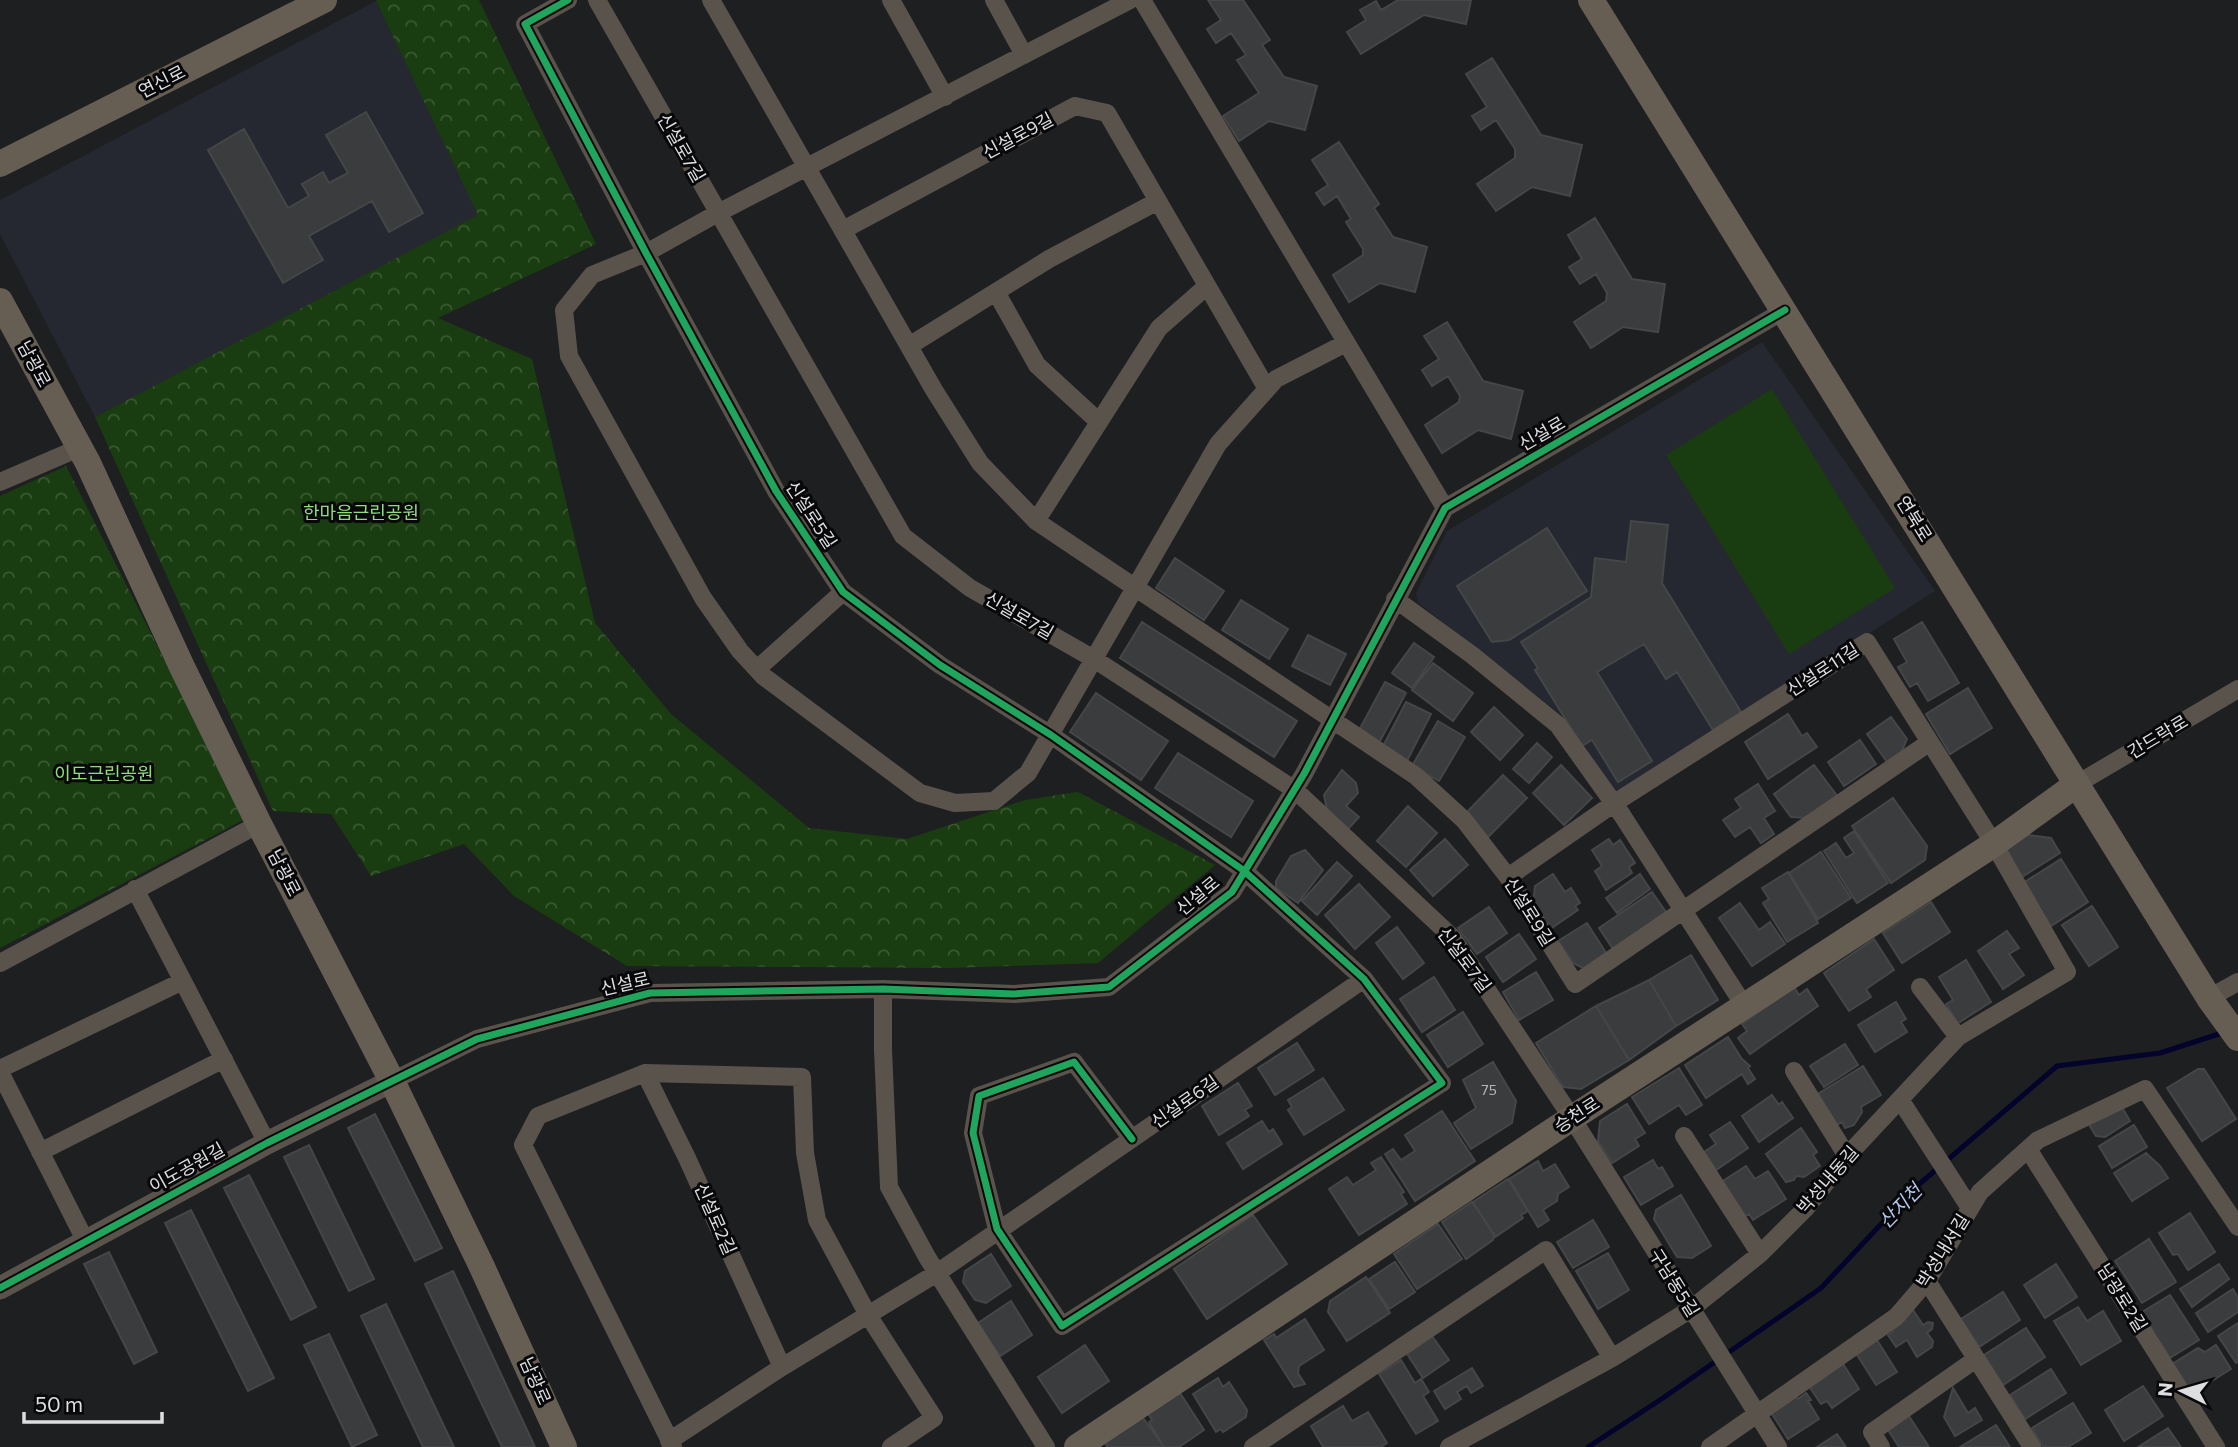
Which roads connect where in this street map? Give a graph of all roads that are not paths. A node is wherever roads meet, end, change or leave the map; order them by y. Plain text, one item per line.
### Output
1 (324, 0) edge
2 (568, 0) edge
3 (597, 0) edge
4 (711, 0) edge
5 (891, 0) edge
6 (994, 0) edge
7 (1130, 0) edge
8 (1142, 0) edge
9 (1591, 0) edge
10 (1024, 55) junction
11 (945, 97) junction
12 (0, 164) edge
13 (807, 169) junction
14 (1158, 201) junction
15 (718, 213) junction
16 (843, 230) junction
17 (646, 253) junction
18 (1207, 286) junction
19 (996, 292) junction
20 (0, 301) edge
21 (1785, 310) junction
22 (1346, 343) junction
23 (909, 346) junction
24 (1267, 389) junction
25 (1099, 422) junction
26 (79, 449) junction
27 (0, 482) edge
28 (1445, 508) junction
29 (1037, 521) junction
30 (1136, 588) junction
31 (844, 592) junction
32 (1395, 598) junction
33 (1094, 659) junction
34 (757, 669) junction
35 (2238, 689) edge
36 (1332, 720) junction
37 (1051, 735) junction
38 (1930, 742) junction
39 (2077, 784) junction
40 (1295, 790) junction
41 (1613, 804) junction
42 (258, 824) junction
43 (1994, 844) junction
44 (1243, 870) junction
45 (1508, 877) junction
46 (135, 889) junction
47 (1683, 911) junction
48 (0, 962) edge
49 (1364, 979) junction
50 (183, 981) junction
51 (2238, 982) edge
52 (1920, 987) dead end
53 (883, 989) junction
54 (2209, 998) junction
55 (1745, 1007) junction
56 (1958, 1037) junction
57 (2238, 1038) edge
58 (223, 1059) junction
59 (0, 1071) edge
60 (1794, 1071) dead end
61 (645, 1073) junction
62 (392, 1081) junction
63 (1901, 1101) junction
64 (1572, 1118) junction
65 (1684, 1136) dead end
66 (1132, 1139) junction
67 (267, 1143) junction
68 (2028, 1149) junction
69 (40, 1152) junction
70 (1847, 1156) junction
71 (1970, 1208) junction
72 (2238, 1227) edge
73 (998, 1229) junction
74 (86, 1242) junction
75 (1760, 1254) junction
76 (937, 1273) junction
77 (1927, 1281) junction
78 (0, 1288) edge
79 (868, 1315) junction
80 (1695, 1316) junction
81 (1612, 1358) junction
82 (1976, 1359) junction
83 (782, 1367) junction
84 (1756, 1413) junction
85 (671, 1444) edge
86 (564, 1447) edge
87 (891, 1447) edge
88 (1046, 1447) edge
89 (1077, 1447) edge
90 (1253, 1447) edge
91 (1449, 1447) edge
92 (1710, 1447) edge
93 (1778, 1447) edge
94 (1881, 1447) edge
95 (2032, 1447) edge
96 (2216, 1447) edge

1 - 12 main road, 연신로
2 - 17 street, 신설로5길
3 - 15 street, 신설로7길
4 - 13 street, 신설로9길
5 - 11 street
6 - 10 street
7 - 10 street
8 - 22 street
9 - 21 main road, 연북로
10 - 11 street
11 - 13 street
13 - 15 street
13 - 16 street, 신설로9길
14 - 16 street, 신설로9길
14 - 18 street, 신설로9길
14 - 19 street
15 - 17 street
15 - 33 street, 신설로7길
16 - 23 street, 신설로9길
17 - 31 street, 신설로5길
17 - 34 street
18 - 24 street, 신설로9길
18 - 25 street
19 - 23 street
19 - 25 street
20 - 26 main road, 남광로
21 - 28 street, 신설로
21 - 39 main road, 연북로
22 - 24 street
22 - 28 street
23 - 29 street, 신설로9길
24 - 30 street
25 - 29 street
26 - 27 street
26 - 42 main road, 남광로
28 - 32 street, 신설로
29 - 30 street, 신설로9길
30 - 33 street
30 - 36 street, 신설로9길
31 - 34 street
31 - 37 street, 신설로5길
32 - 36 street, 신설로
32 - 41 street
33 - 37 street
33 - 40 street, 신설로7길
34 - 37 street
35 - 39 street, 간드락로
36 - 40 street, 신설로
36 - 45 street, 신설로9길
37 - 44 street, 신설로5길
38 - 41 street, 신설로11길
38 - 43 street, 신설로11길
38 - 47 street, 신설로9길
39 - 43 main road, 승천로
39 - 54 main road, 연북로
40 - 44 street, 신설로
40 - 64 street, 신설로7길
41 - 45 street
41 - 47 street
42 - 46 street
42 - 62 main road, 남광로
43 - 55 main road, 승천로
43 - 56 street, 박성내동길
44 - 49 street, 신설로5길
44 - 53 street, 신설로
45 - 47 street, 신설로9길
46 - 48 street
46 - 50 street
47 - 55 street
49 - 66 street, 신설로6길
49 - 73 street, 신설로5길
50 - 58 street
50 - 59 street
51 - 54 street
52 - 56 street
53 - 62 street, 신설로
53 - 76 street
54 - 57 main road, 연북로
55 - 64 main road, 승천로
56 - 63 street, 박성내동길
58 - 67 street
58 - 69 street
59 - 69 street
60 - 70 street
61 - 79 street
61 - 83 street, 신설로2길
61 - 85 street
62 - 67 street, 이도공원길
62 - 86 main road, 남광로
63 - 70 street, 박성내동길
63 - 71 street
64 - 80 street, 구남동5길
64 - 89 main road, 승천로
65 - 75 street
66 - 73 street, 신설로6길
66 - 73 street
67 - 74 street, 이도공원길
68 - 71 street, 박성내서길
68 - 72 street, 박성내서길
68 - 96 street, 남광로2길
69 - 74 street
70 - 75 street, 박성내동길
71 - 77 street, 박성내서길
73 - 76 street, 신설로6길
74 - 78 street, 이도공원길
75 - 80 street, 박성내동길
76 - 79 street
76 - 88 street
77 - 82 street
77 - 84 street, 박성내서길
79 - 83 street
79 - 87 street
80 - 81 street, 박성내동길
80 - 84 street, 구남동5길
81 - 90 street
81 - 91 street, 박성내동길
82 - 94 street
82 - 95 street
83 - 85 street
84 - 92 street, 박성내서길
84 - 93 street, 구남동5길

